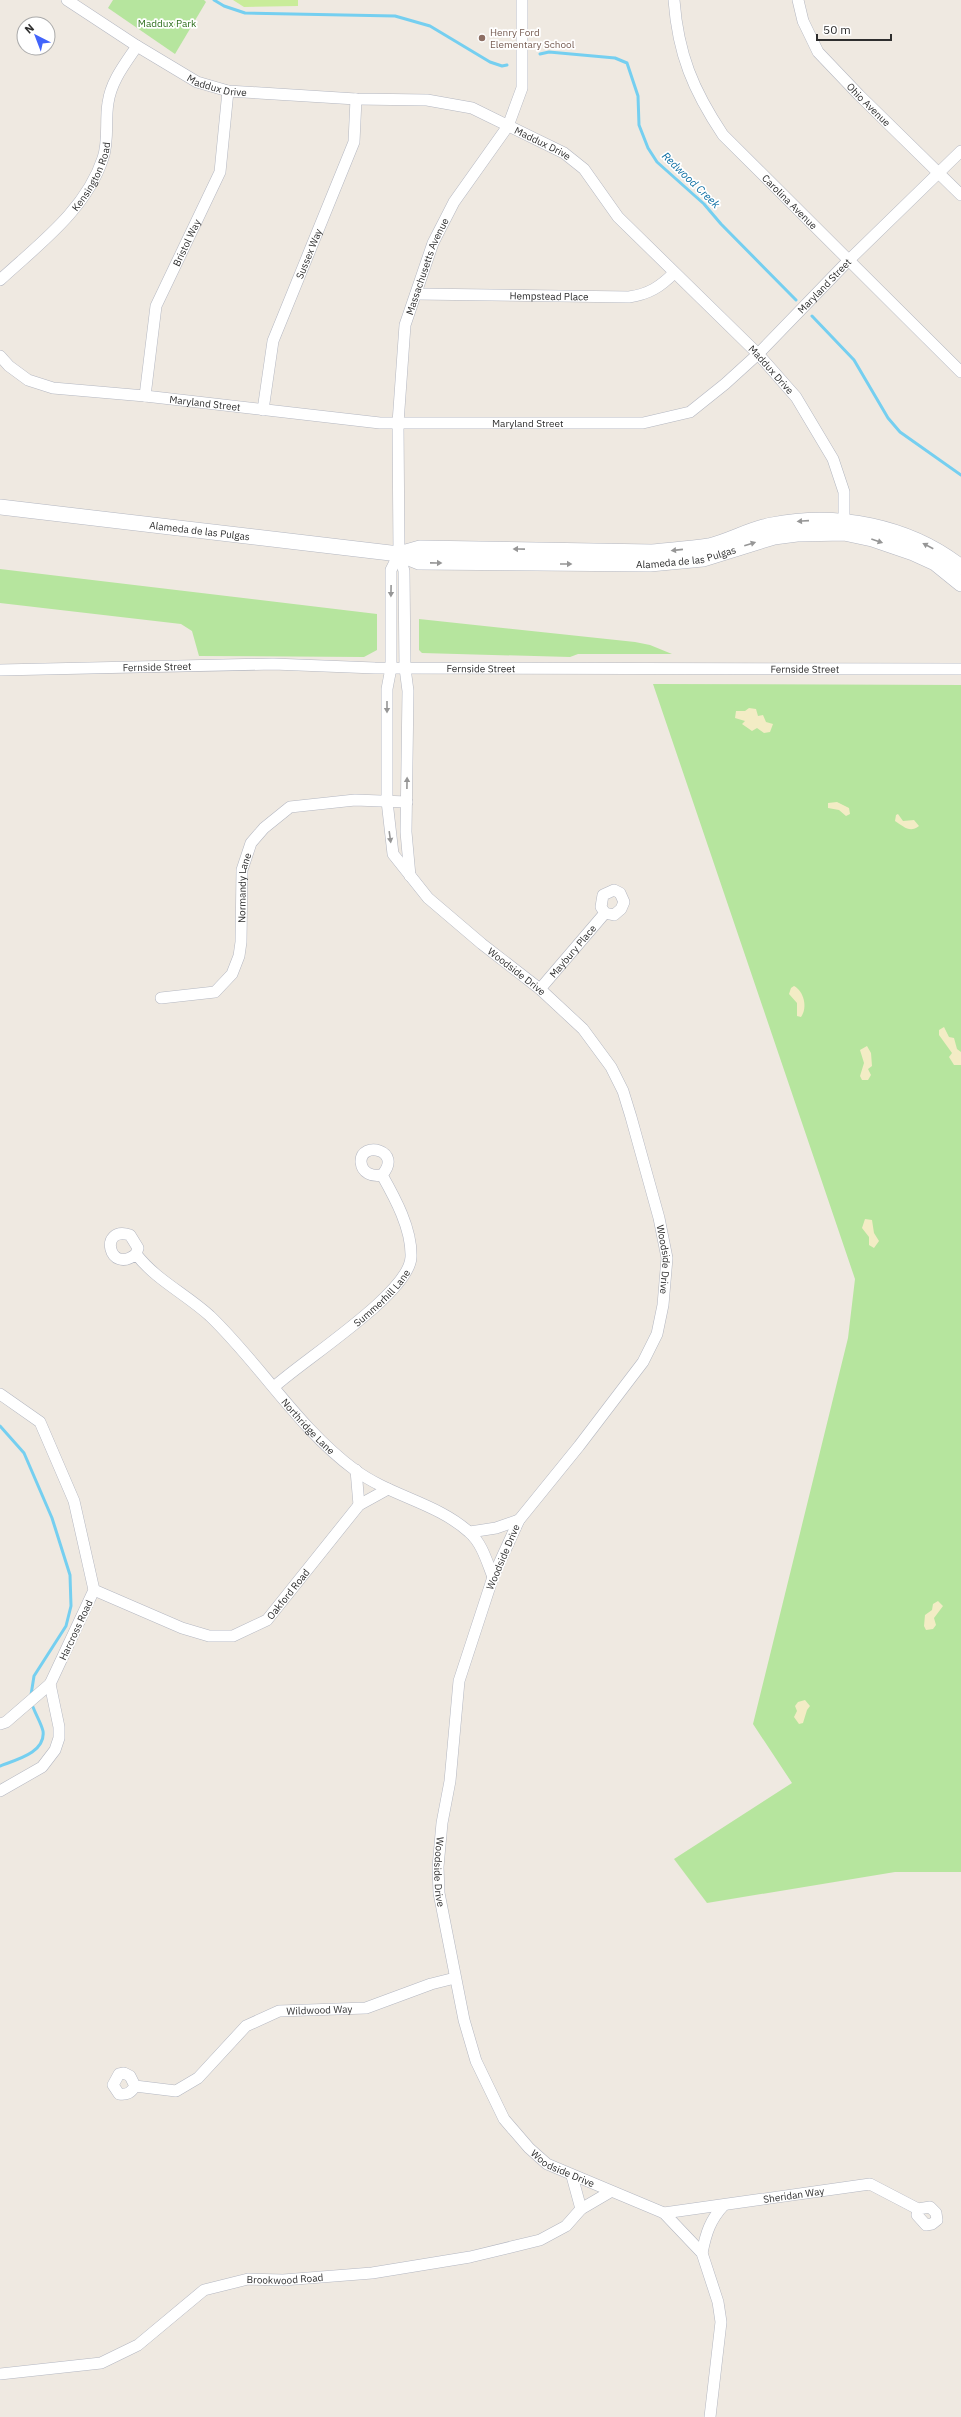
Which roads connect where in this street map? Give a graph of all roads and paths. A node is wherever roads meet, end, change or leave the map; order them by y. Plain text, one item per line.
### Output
1 (67, 0) edge
2 (522, 0) edge
3 (674, 0) edge
4 (798, 0) edge
5 (137, 46) junction
6 (228, 91) junction
7 (356, 99) junction
8 (508, 126) junction
9 (961, 151) edge
10 (937, 174) junction
11 (961, 195) edge
12 (848, 261) junction
13 (674, 273) junction
14 (0, 280) edge
15 (416, 294) junction
16 (758, 354) junction
17 (0, 356) edge
18 (961, 372) edge
19 (145, 396) junction
20 (263, 410) junction
21 (398, 423) junction
22 (0, 507) edge
23 (844, 527) junction
24 (399, 554) junction
25 (961, 567) edge
26 (961, 584) edge
27 (391, 668) junction
28 (405, 668) junction
29 (961, 669) edge
30 (0, 670) edge
31 (387, 800) junction
32 (407, 802) junction
33 (410, 878) junction
34 (605, 914) dead end
35 (540, 989) junction
36 (161, 998) dead end
37 (382, 1175) dead end
38 (136, 1254) dead end
39 (274, 1387) junction
40 (0, 1394) edge
41 (356, 1470) junction
42 (388, 1489) junction
43 (359, 1505) junction
44 (519, 1520) junction
45 (470, 1532) junction
46 (493, 1577) junction
47 (94, 1590) junction
48 (50, 1684) junction
49 (0, 1724) edge
50 (0, 1791) edge
51 (455, 1978) junction
52 (135, 2086) dead end
53 (572, 2176) junction
54 (610, 2192) junction
55 (724, 2205) junction
56 (581, 2209) junction
57 (918, 2209) dead end
58 (664, 2213) junction
59 (702, 2253) junction
60 (0, 2374) edge
61 (710, 2417) edge

1 - 5 street, Maddux Drive
2 - 8 street, Massachusetts Avenue
3 - 12 street, Carolina Avenue
4 - 10 street, Ohio Avenue
5 - 6 street, Maddux Drive
5 - 14 street, Kensington Road
6 - 7 street, Maddux Drive
6 - 19 street, Bristol Way
7 - 8 street, Maddux Drive
7 - 20 street, Sussex Way
8 - 13 street, Maddux Drive
8 - 15 street, Massachusetts Avenue
9 - 10 street, Maryland Street
10 - 11 street, Ohio Avenue
10 - 12 street, Maryland Street
12 - 16 street, Maryland Street
12 - 18 street, Carolina Avenue
13 - 15 street, Hempstead Place
13 - 16 street, Maddux Drive
15 - 21 street, Massachusetts Avenue
16 - 21 street, Maryland Street
16 - 23 street, Maddux Drive
17 - 19 street, Maryland Street
19 - 20 street, Maryland Street
20 - 21 street, Maryland Street
21 - 24 street, Massachusetts Avenue
22 - 24 main road, Alameda de las Pulgas
23 - 24 main road, Alameda de las Pulgas
25 -> 23 main road, Alameda de las Pulgas
23 -> 26 main road, Alameda de las Pulgas
24 -> 27 street, Massachusetts Avenue
24 - 28 street, Massachusetts Avenue
27 - 28 street, Fernside Street
27 - 30 street, Fernside Street
27 -> 31 street, Woodside Drive
28 - 29 street, Fernside Street
32 -> 28 street
31 - 32 street, Normandy Lane
31 -> 33 street, Woodside Drive
31 - 36 street, Normandy Lane
32 - 33 street
33 - 35 street, Woodside Drive
34 - 35 street, Maybury Place
35 - 44 street, Woodside Drive
37 - 39 street, Summerhill Lane
38 - 39 street, Northridge Lane
39 - 41 street, Northridge Lane
40 - 47 street, Harcross Road
41 - 42 street, Northridge Lane
41 - 43 street
42 - 43 street, Oakford Road
42 - 45 street, Northridge Lane
43 - 47 street, Oakford Road
44 - 45 street
44 - 46 street, Woodside Drive
45 - 46 street, Northridge Lane
46 - 51 street, Woodside Drive
47 - 48 street, Harcross Road
48 - 49 street
48 - 50 street
51 - 52 street, Wildwood Way
51 - 53 street, Woodside Drive
53 - 54 street, Woodside Drive
53 - 56 street
54 - 56 street, Brookwood Road
54 - 58 street, Woodside Drive
55 - 57 street, Sheridan Way
55 - 58 street, Sheridan Way
55 - 59 street, Woodside Drive
56 - 60 street, Brookwood Road
58 - 59 street, Woodside Drive
59 - 61 street, Woodside Drive

